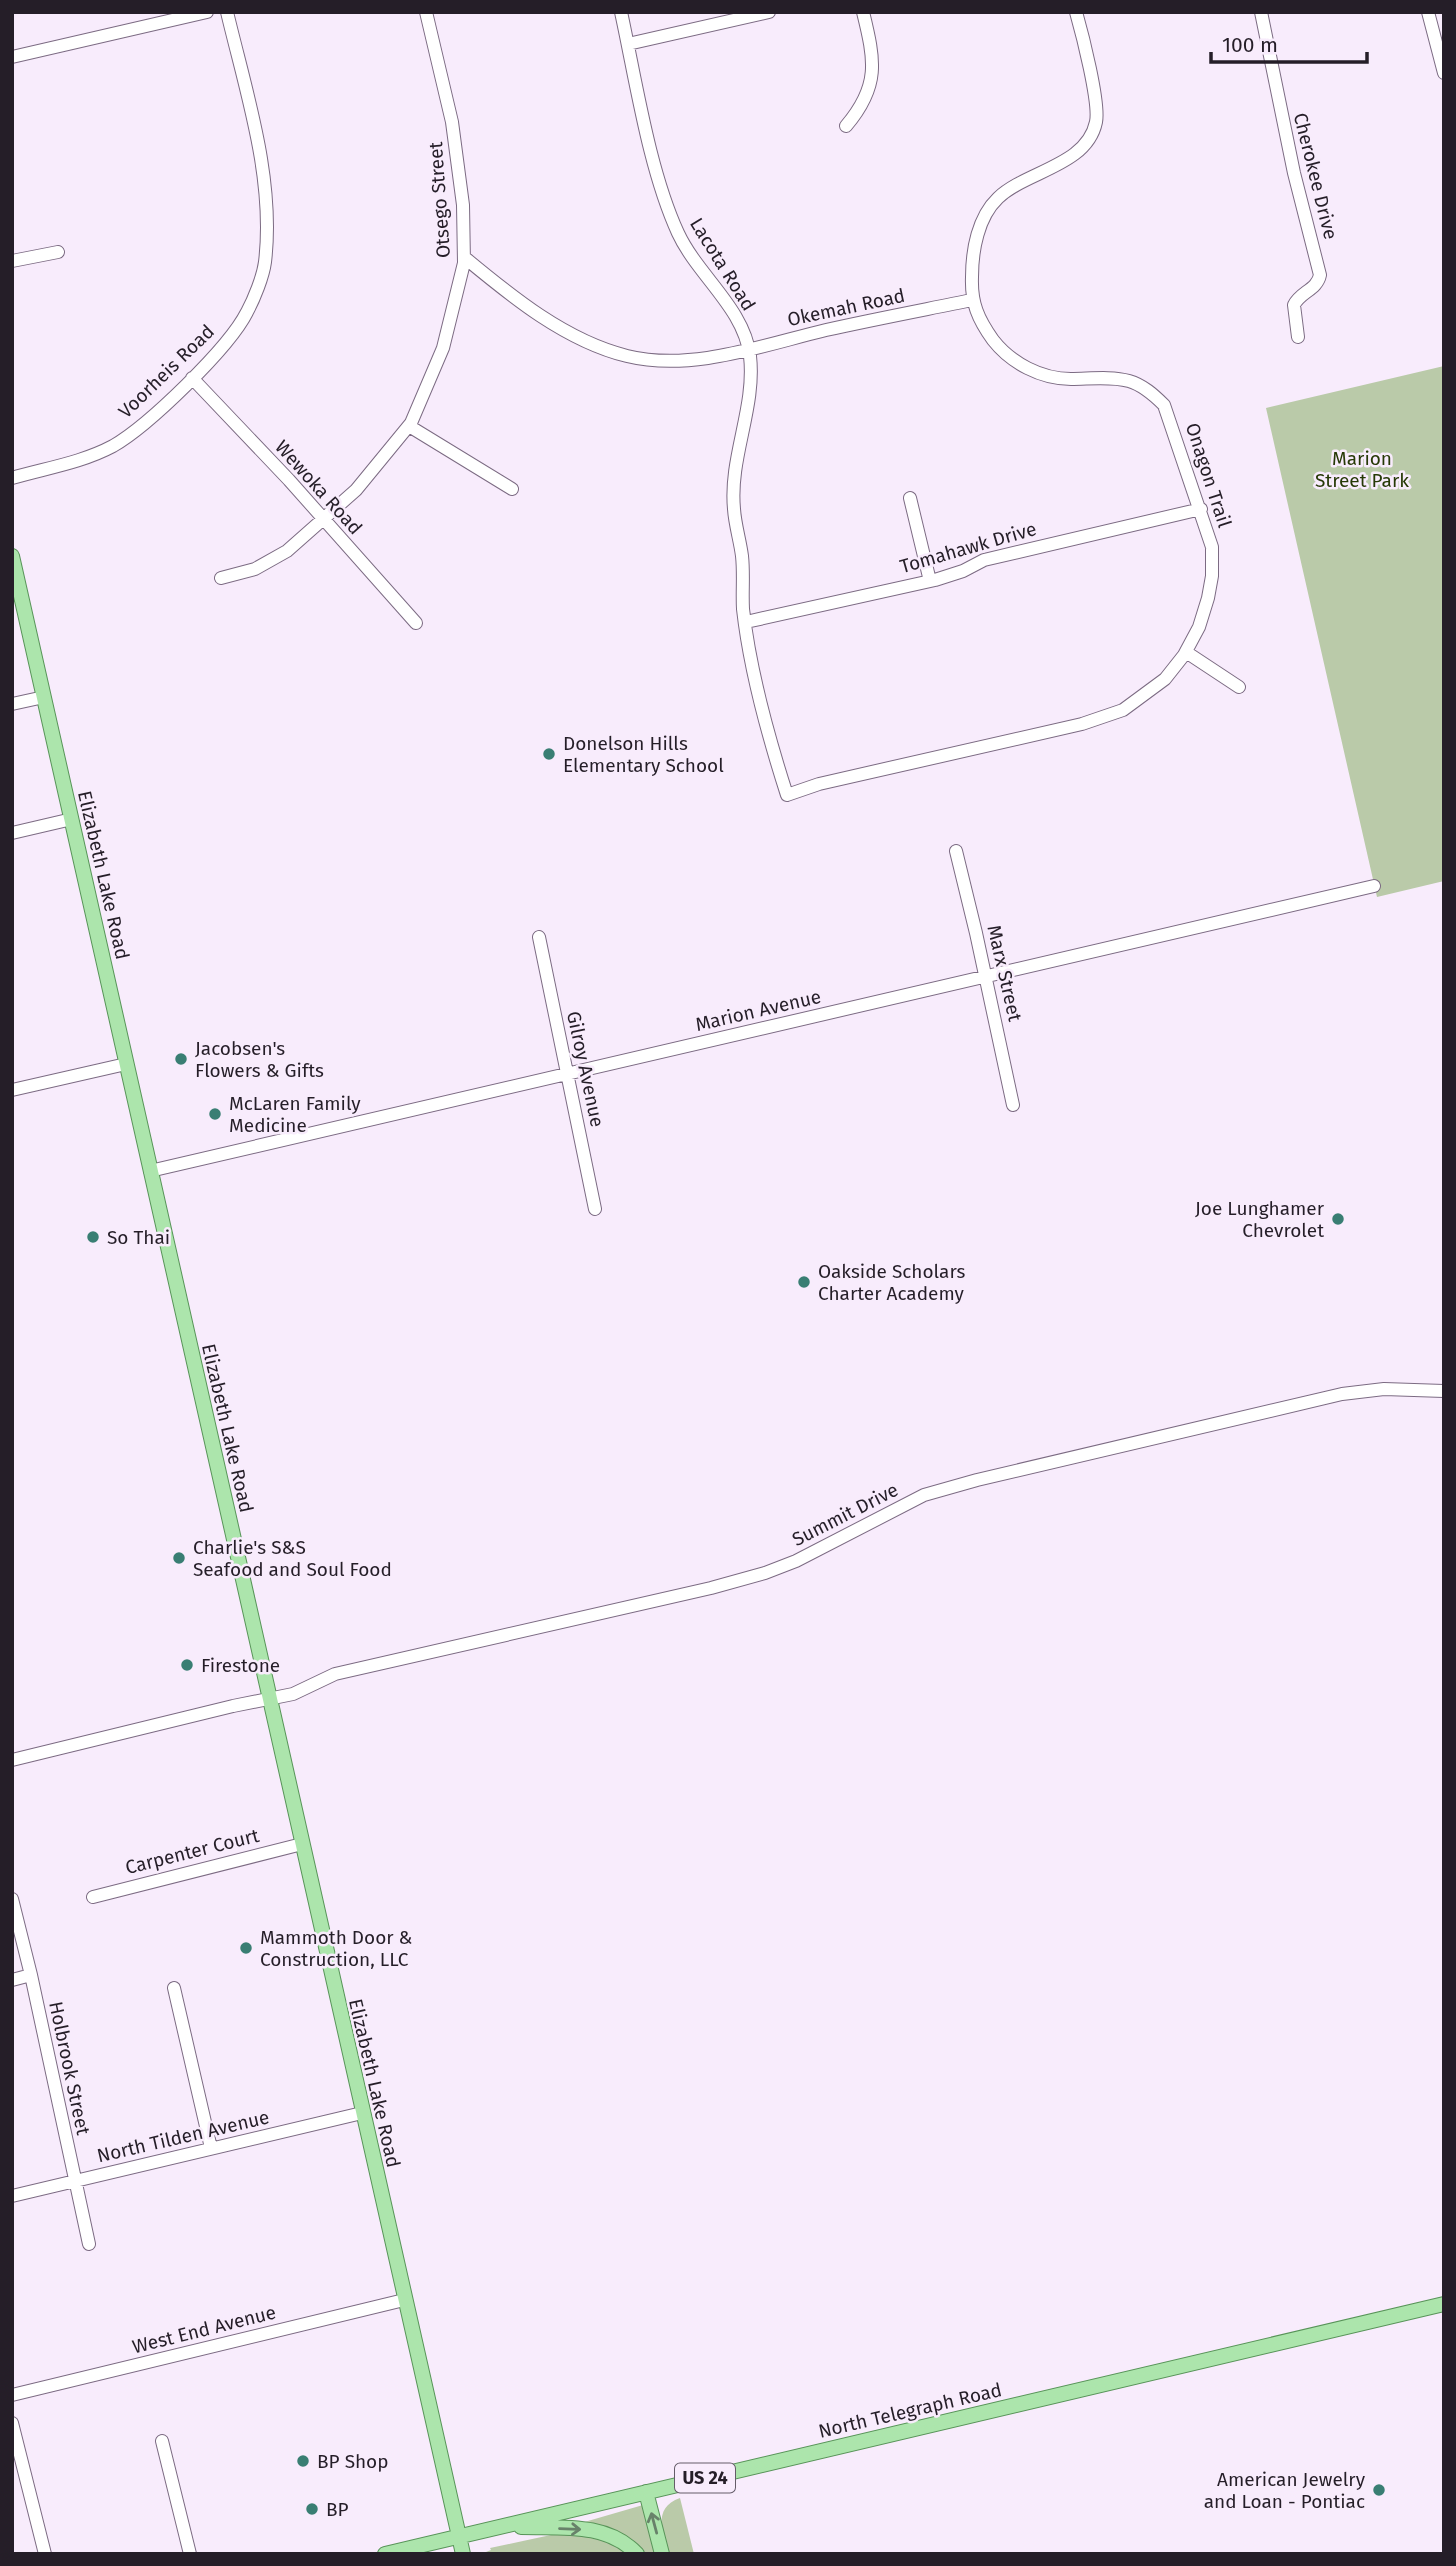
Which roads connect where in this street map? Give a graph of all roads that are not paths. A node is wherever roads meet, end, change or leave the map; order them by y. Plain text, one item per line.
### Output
1 (207, 12) edge
2 (227, 12) edge
3 (426, 12) edge
4 (621, 12) edge
5 (769, 12) edge
6 (863, 12) edge
7 (1076, 12) edge
8 (1261, 12) edge
9 (1428, 12) edge
10 (628, 44) junction
11 (12, 57) edge
12 (1444, 73) edge
13 (846, 126) dead end
14 (58, 252) dead end
15 (464, 257) junction
16 (12, 261) edge
17 (972, 300) junction
18 (1298, 337) dead end
19 (748, 349) junction
20 (192, 378) junction
21 (409, 426) junction
22 (12, 478) edge
23 (512, 489) dead end
24 (910, 498) dead end
25 (1201, 509) junction
26 (324, 520) junction
27 (12, 556) edge
28 (221, 578) dead end
29 (930, 581) junction
30 (746, 622) junction
31 (416, 623) dead end
32 (1186, 652) junction
33 (1239, 687) dead end
34 (44, 697) junction
35 (12, 704) edge
36 (72, 820) junction
37 (12, 833) edge
38 (956, 851) dead end
39 (1374, 886) dead end
40 (540, 937) dead end
41 (986, 978) junction
42 (126, 1064) junction
43 (567, 1073) junction
44 (12, 1090) edge
45 (1013, 1105) dead end
46 (150, 1171) junction
47 (595, 1209) dead end
48 (1444, 1391) edge
49 (269, 1699) junction
50 (12, 1760) edge
51 (302, 1844) junction
52 (93, 1897) dead end
53 (12, 1899) edge
54 (31, 1975) junction
55 (12, 1980) edge
56 (174, 1988) dead end
57 (362, 2113) junction
58 (211, 2148) junction
59 (75, 2181) junction
60 (12, 2196) edge
61 (89, 2244) dead end
62 (404, 2300) junction
63 (1444, 2304) edge
64 (12, 2395) edge
65 (12, 2423) edge
66 (162, 2441) dead end
67 (646, 2491) junction
68 (502, 2526) junction
69 (458, 2536) junction
70 (46, 2554) edge
71 (190, 2554) edge
72 (385, 2554) edge
73 (463, 2554) edge
74 (637, 2554) edge
75 (662, 2554) edge

1 - 11 street
2 - 20 street, Voorheis Road
3 - 15 street, Otsego Street
4 - 10 street, Lacota Road
5 - 10 street
6 - 13 street
7 - 17 street, Onagon Trail
8 - 18 street, Cherokee Drive
9 - 12 street
10 - 19 street, Lacota Road
14 - 16 street
15 - 19 street, Okemah Road
15 - 21 street, Otsego Street
17 - 19 street, Okemah Road
17 - 25 street, Onagon Trail
19 - 30 street, Lacota Road
20 - 22 street, Voorheis Road
20 - 26 street, Wewoka Road
21 - 23 street
21 - 26 street, Otsego Street
24 - 29 street
25 - 29 street, Tomahawk Drive
25 - 32 street, Onagon Trail
26 - 28 street, Otsego Street
26 - 31 street, Wewoka Road
27 - 34 main road, Elizabeth Lake Road
29 - 30 street, Tomahawk Drive
30 - 32 street, Onagon Trail
32 - 33 street
34 - 35 street
34 - 36 main road, Elizabeth Lake Road
36 - 37 street
36 - 42 main road, Elizabeth Lake Road
38 - 41 street, Marx Street
39 - 41 street, Marion Avenue
40 - 43 street, Gilroy Avenue
41 - 43 street, Marion Avenue
41 - 45 street, Marx Street
42 - 44 street
42 - 46 main road, Elizabeth Lake Road
43 - 46 street, Marion Avenue
43 - 47 street, Gilroy Avenue
46 - 49 main road, Elizabeth Lake Road
48 - 49 street, Summit Drive
49 - 50 street, Summit Drive
49 - 51 main road, Elizabeth Lake Road
51 - 52 street, Carpenter Court
51 - 57 main road, Elizabeth Lake Road
53 - 54 street, Holbrook Street
54 - 55 street
54 - 59 street, Holbrook Street
56 - 58 street
57 - 58 street, North Tilden Avenue
57 - 62 main road, Elizabeth Lake Road
58 - 59 street, North Tilden Avenue
59 - 60 street, North Tilden Avenue
59 - 61 street, Holbrook Street
62 - 64 street, West End Avenue
62 - 69 main road, Elizabeth Lake Road
63 - 67 main road, North Telegraph Road / US 24
65 - 70 street
66 - 71 street
67 - 68 main road, North Telegraph Road / US 24
75 -> 67 main road
68 - 69 main road, North Telegraph Road / US 24
68 -> 74 main road
69 - 72 main road, North Telegraph Road / US 24
69 - 73 main road, Elizabeth Lake Road

